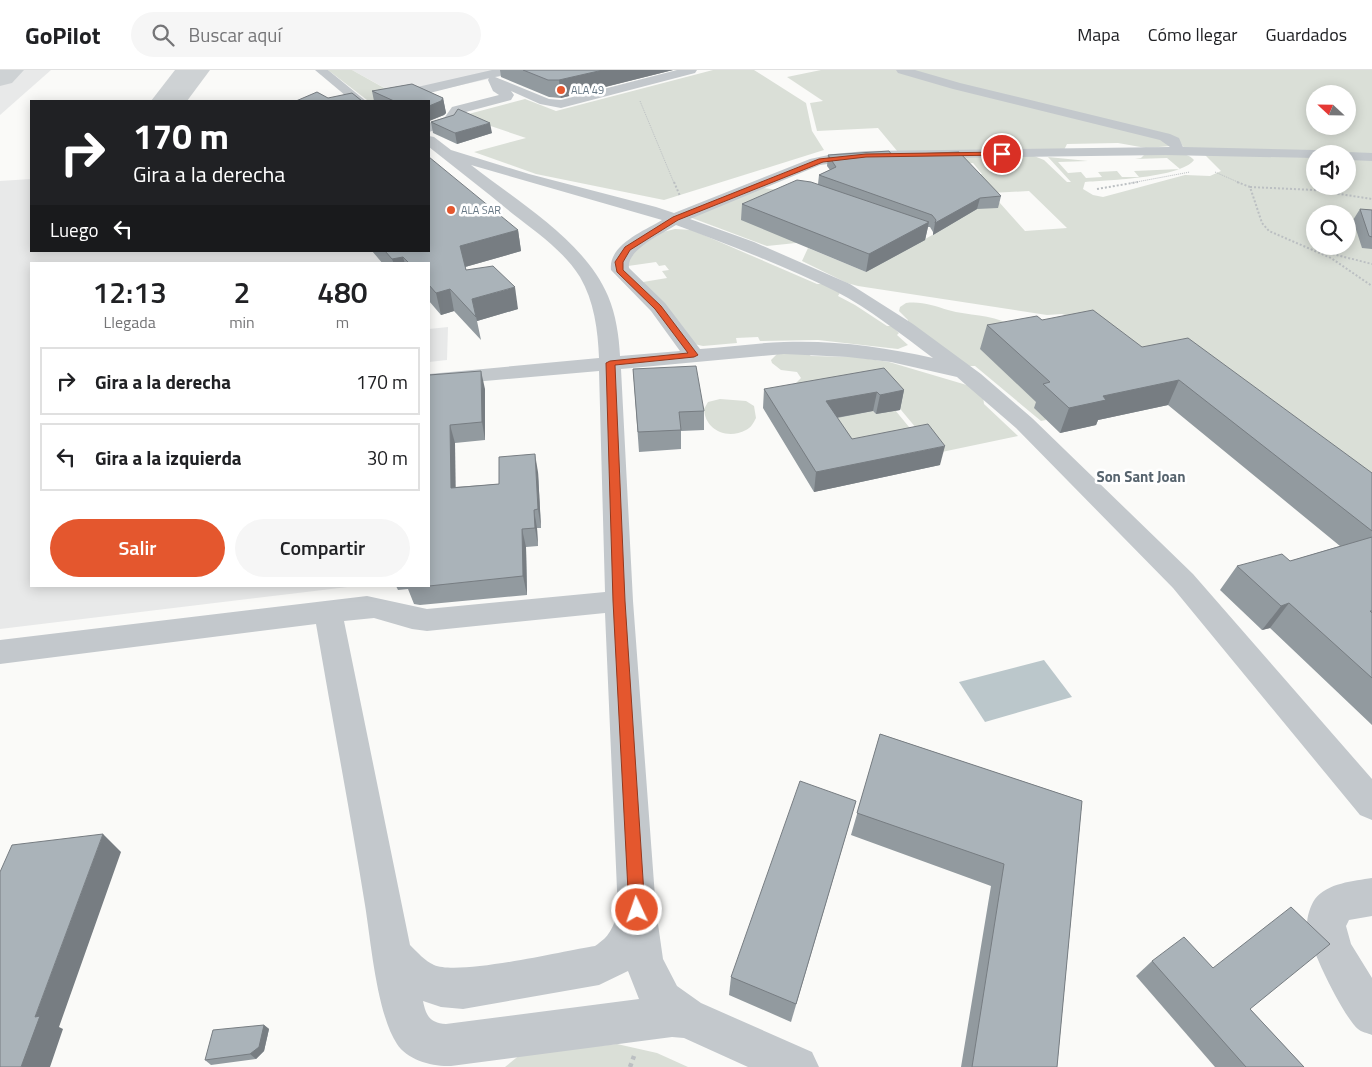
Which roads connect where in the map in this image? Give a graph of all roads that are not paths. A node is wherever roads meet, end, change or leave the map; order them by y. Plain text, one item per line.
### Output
1 (321, 70) edge
2 (508, 70) edge
3 (691, 70) edge
4 (902, 70) edge
5 (489, 78) junction
6 (359, 100) edge
7 (388, 100) edge
8 (430, 128) edge
9 (437, 146) edge
10 (1165, 151) junction
11 (1306, 154) edge
12 (1356, 156) edge
13 (1372, 157) edge
14 (508, 172) junction
15 (801, 177) junction
16 (479, 179) junction
17 (758, 184) junction
18 (681, 216) junction
19 (694, 355) junction
20 (610, 363) junction
21 (973, 379) junction
22 (430, 380) edge
23 (619, 601) junction
24 (328, 611) junction
25 (0, 652) edge
26 (1372, 804) edge
27 (1372, 897) edge
28 (637, 910) junction
29 (391, 950) junction
30 (1372, 1014) edge
31 (686, 1018) junction
32 (797, 1067) edge

1 - 6 lane
2 - 5 lane
3 - 5 lane
4 - 10 lane
5 - 7 lane
5 - 8 lane
9 - 14 lane
9 - 16 lane
10 - 11 lane
10 - 15 lane
12 - 13 lane
14 - 16 lane
14 - 18 lane
15 - 17 lane
15 - 17 lane
16 - 20 lane
17 - 18 lane
18 - 19 lane
18 - 21 lane
19 - 20 lane
19 - 21 lane
20 - 22 lane
20 - 23 lane
21 - 26 lane
23 - 24 lane
23 - 28 lane
24 - 25 lane
24 - 29 lane
27 - 30 lane
28 - 29 lane
28 - 31 lane
29 - 31 lane
31 - 32 lane

